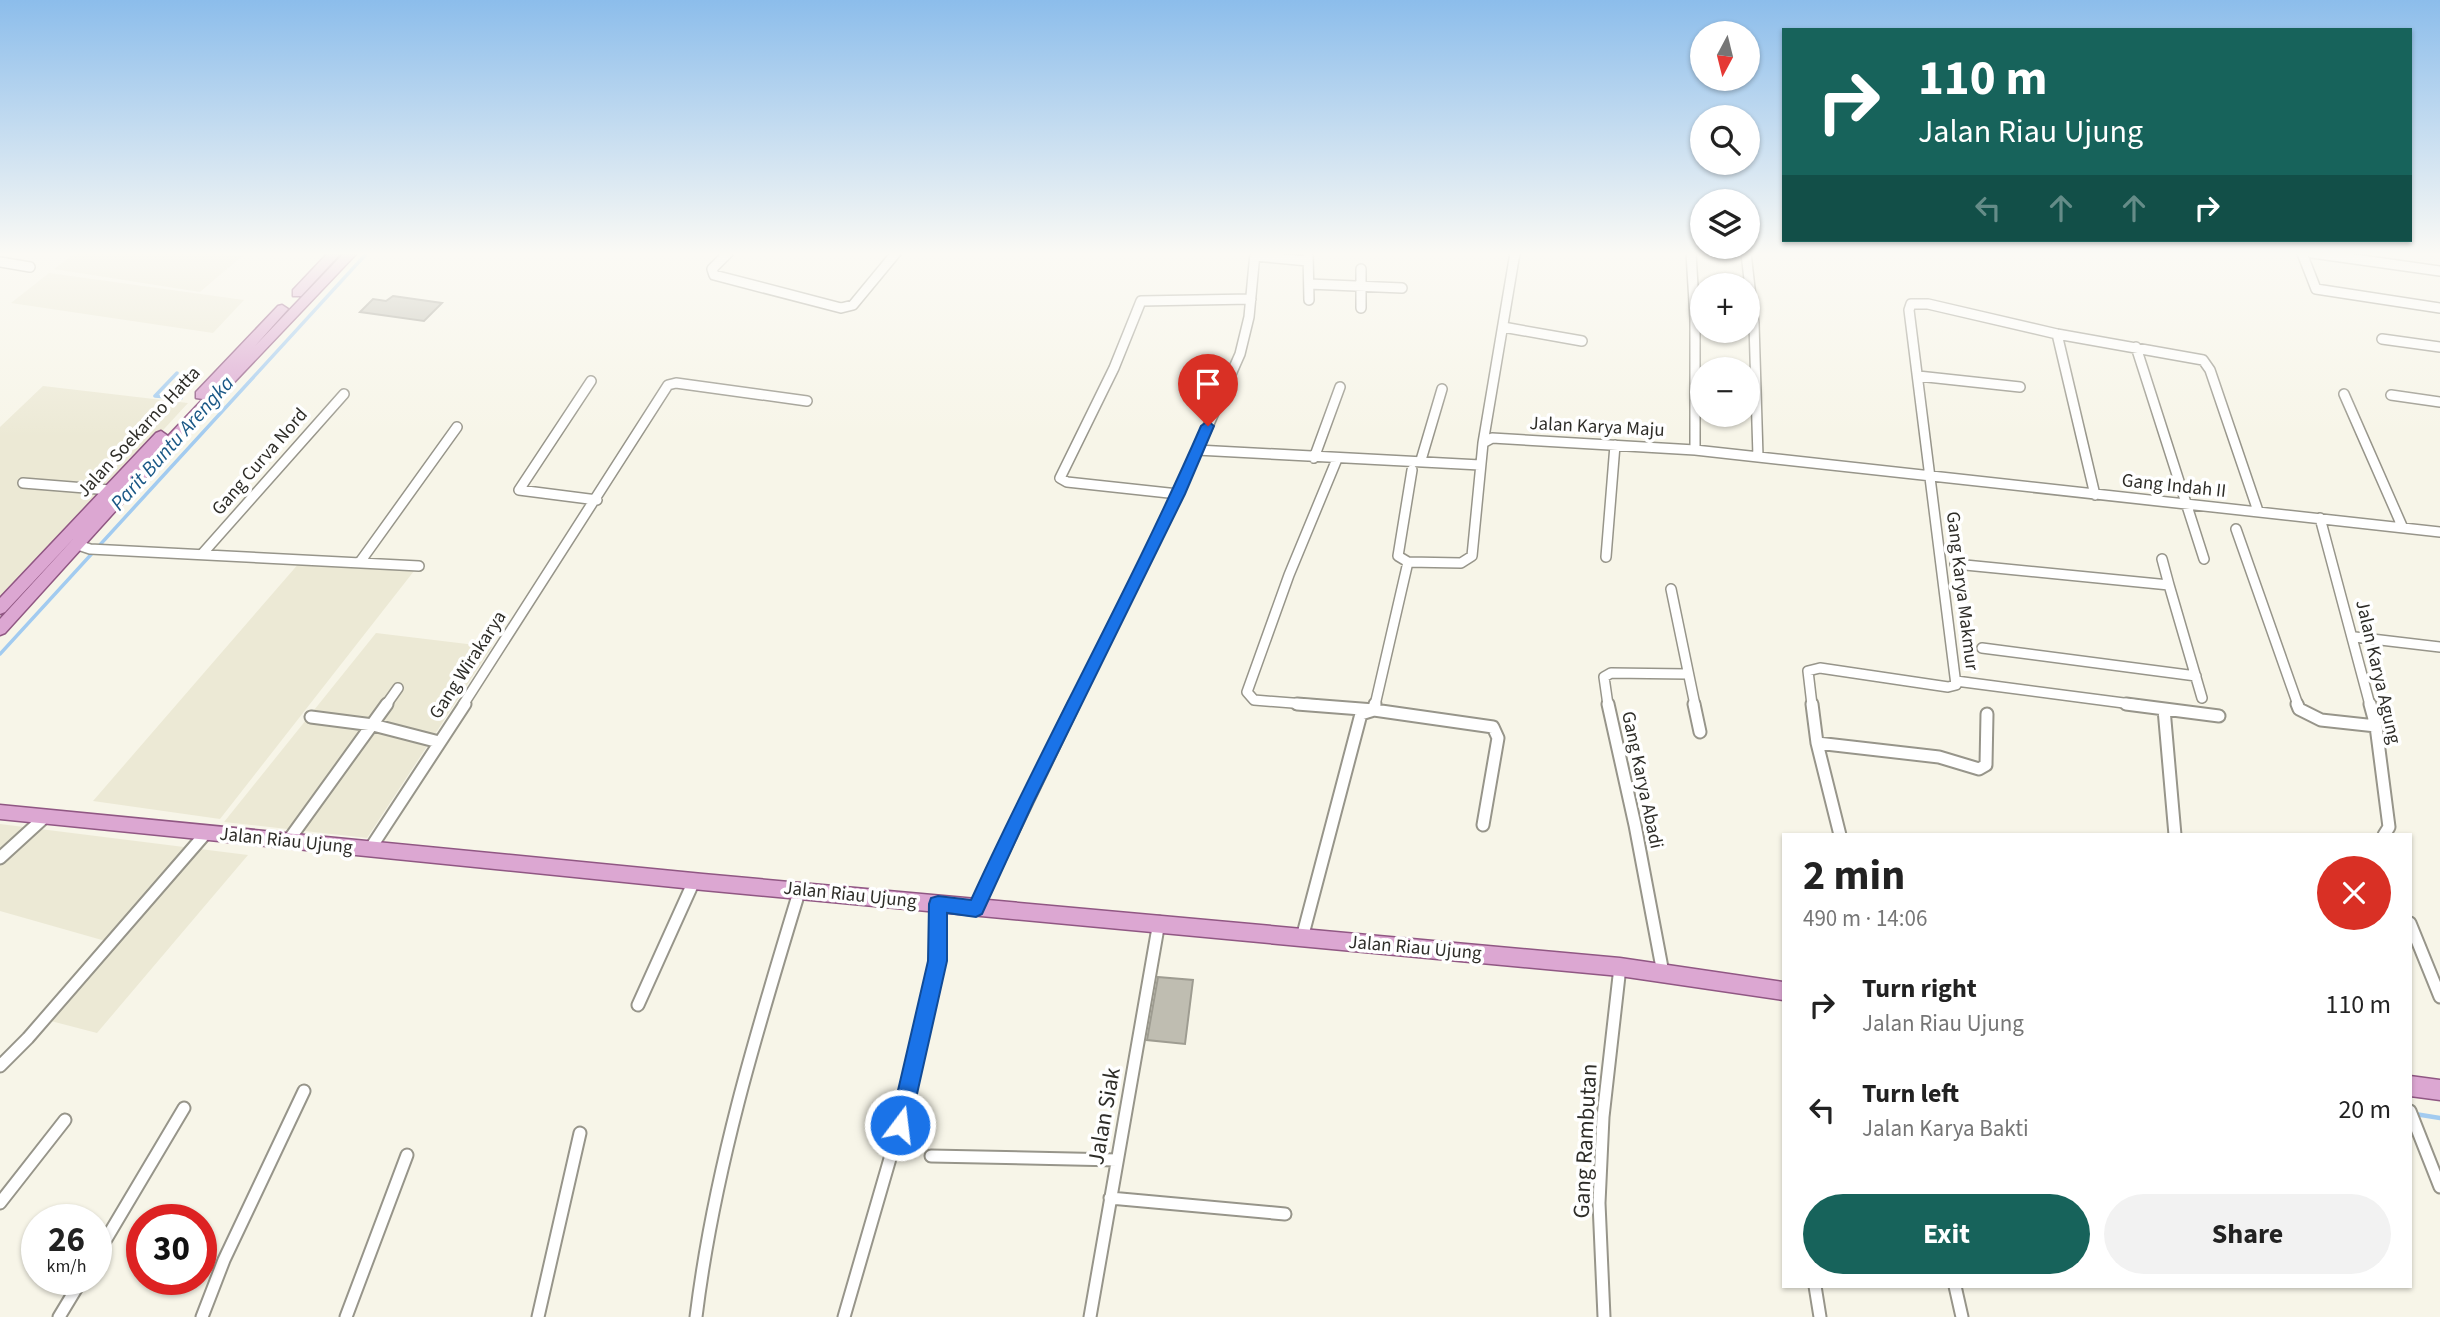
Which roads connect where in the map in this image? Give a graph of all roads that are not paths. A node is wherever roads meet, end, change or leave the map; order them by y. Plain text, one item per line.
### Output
1 (277, 314) edge
2 (292, 314) edge
3 (1137, 314) edge
4 (1248, 314) edge
5 (1505, 314) edge
6 (1695, 314) edge
7 (1753, 314) edge
8 (1910, 314) edge
9 (1968, 314) edge
10 (1503, 327) junction
11 (2057, 334) junction
12 (2382, 339) dead end
13 (1582, 341) dead end
14 (2136, 347) junction
15 (2440, 348) edge
16 (1918, 376) junction
17 (591, 382) dead end
18 (1340, 387) dead end
19 (2020, 387) dead end
20 (1443, 389) dead end
21 (344, 394) dead end
22 (2344, 394) dead end
23 (2391, 395) dead end
24 (807, 401) dead end
25 (2440, 402) edge
26 (457, 427) dead end
27 (1488, 441) junction
28 (1615, 445) junction
29 (1197, 450) junction
30 (1695, 450) junction
31 (1758, 457) junction
32 (1314, 458) junction
33 (1337, 459) junction
34 (1421, 460) junction
35 (1480, 465) junction
36 (1412, 470) dead end
37 (1930, 477) junction
38 (1950, 479) joint
39 (23, 483) dead end
40 (110, 490) junction
41 (1178, 494) junction
42 (2095, 495) junction
43 (597, 500) junction
44 (2188, 505) junction
45 (2258, 511) junction
46 (2320, 518) junction
47 (2399, 526) junction
48 (2236, 529) dead end
49 (2440, 532) edge
50 (84, 547) junction
51 (203, 553) junction
52 (1606, 557) dead end
53 (2162, 559) dead end
54 (2204, 559) dead end
55 (1405, 561) junction
56 (360, 562) junction
57 (1955, 564) dead end
58 (419, 566) dead end
59 (2169, 585) junction
60 (1671, 589) dead end
61 (0, 608) edge
62 (0, 629) edge
63 (2355, 637) junction
64 (2440, 647) edge
65 (1982, 648) dead end
66 (1687, 674) junction
67 (2196, 676) junction
68 (1956, 681) junction
69 (398, 688) dead end
70 (2202, 698) dead end
71 (2164, 709) junction
72 (1374, 710) junction
73 (1987, 714) dead end
74 (2219, 716) dead end
75 (312, 717) dead end
76 (373, 725) junction
77 (2376, 726) junction
78 (1700, 732) dead end
79 (439, 742) junction
80 (1817, 743) junction
81 (0, 812) edge
82 (46, 816) junction
83 (1483, 825) dead end
84 (206, 833) junction
85 (1840, 833) edge
86 (2175, 833) edge
87 (2385, 833) edge
88 (288, 841) junction
89 (370, 849) junction
90 (0, 858) edge
91 (694, 881) junction
92 (800, 889) junction
93 (938, 904) junction
94 (976, 908) junction
95 (1159, 922) junction
96 (2412, 928) edge
97 (1302, 938) junction
98 (1620, 967) junction
99 (1663, 973) junction
100 (1782, 991) edge
101 (2440, 997) edge
102 (638, 1005) dead end
103 (0, 1066) edge
104 (2412, 1086) edge
105 (2440, 1090) edge
106 (304, 1091) dead end
107 (184, 1108) dead end
108 (2412, 1116) edge
109 (65, 1119) dead end
110 (580, 1133) dead end
111 (407, 1155) dead end
112 (931, 1156) dead end
113 (1117, 1160) junction
114 (2440, 1187) edge
115 (1110, 1198) junction
116 (0, 1203) edge
117 (1285, 1214) dead end
118 (112, 1229) edge
119 (1815, 1288) edge
120 (1955, 1288) edge
121 (72, 1295) edge
122 (59, 1317) edge
123 (202, 1317) edge
124 (346, 1317) edge
125 (538, 1317) edge
126 (696, 1317) edge
127 (844, 1317) edge
128 (1090, 1317) edge
129 (1604, 1317) edge
130 (1820, 1317) edge
131 (1962, 1317) edge

1 - 40 main road, Jalan Soekarno Hatta
2 - 50 main road, Jalan Soekarno Hatta
3 - 41 street
4 - 29 street
5 - 10 street
6 - 30 street
7 - 31 street
8 - 16 street, Gang Karya Makmur
9 - 11 street, Gang Karya Makmur
10 - 13 street
10 - 27 street
11 - 14 street
11 - 42 street
12 - 15 street
14 - 44 street
14 - 45 street
16 - 19 street
16 - 37 street, Gang Karya Makmur
17 - 43 street
18 - 32 street
20 - 34 street
21 - 51 street, Gang Curva Nord
22 - 47 street
23 - 25 street
24 - 43 street, Gang Wirakarya
26 - 56 street
27 - 28 street, Jalan Karya Maju
27 - 35 street
28 - 30 street, Jalan Karya Maju
28 - 52 street
29 - 32 street
29 - 41 street
30 - 31 street, Jalan Karya Maju
31 - 37 street, Jalan Karya Maju
32 - 33 street
33 - 34 street
33 - 72 street
34 - 35 street
35 - 55 street
36 - 55 street
37 - 38 street, Jalan Karya Maju
37 - 68 street, Gang Karya Makmur
38 - 42 street, Gang Indah II
39 - 40 street
40 - 61 main road, Jalan Soekarno Hatta
41 - 94 street
42 - 44 street, Gang Indah II
43 - 79 street, Gang Wirakarya
44 - 45 street, Gang Indah II
44 - 54 street
45 - 46 street, Gang Indah II
46 - 47 street, Gang Indah II
46 - 63 street, Jalan Karya Agung
47 - 49 street, Gang Indah II
48 - 77 street
50 - 51 street
50 - 62 main road, Jalan Soekarno Hatta
51 - 56 street
53 - 59 street
55 - 72 street
56 - 58 street
57 - 59 street
59 - 67 street
60 - 66 street
63 - 64 street
63 - 77 street, Jalan Karya Agung
65 - 67 street
66 - 78 street
66 - 99 street, Gang Karya Abadi
67 - 70 street
68 - 71 street
68 - 80 street, Gang Karya Makmur
69 - 76 street
71 - 74 street
71 - 86 street
72 - 83 street
72 - 97 street
73 - 80 street
75 - 76 street
76 - 79 street
76 - 88 street
77 - 87 street, Jalan Karya Agung
79 - 89 street, Gang Wirakarya
80 - 85 street, Gang Karya Makmur
81 - 82 main road, Jalan Riau Ujung
82 - 84 main road, Jalan Riau Ujung
82 - 90 street
84 - 88 main road, Jalan Riau Ujung
84 - 103 street
88 - 89 main road, Jalan Riau Ujung
89 - 91 main road, Jalan Riau Ujung
91 - 92 main road, Jalan Riau Ujung
91 - 102 street
92 - 93 main road, Jalan Riau Ujung
92 - 126 street
93 - 94 main road, Jalan Riau Ujung
93 - 127 street
94 - 95 main road, Jalan Riau Ujung
95 - 97 main road, Jalan Riau Ujung
95 - 113 street, Jalan Siak
96 - 101 street
97 - 98 main road, Jalan Riau Ujung
98 - 99 main road, Jalan Riau Ujung
98 - 129 street, Gang Rambutan
99 - 100 main road, Jalan Riau Ujung
104 - 105 main road
106 - 123 street
107 - 118 street
108 - 114 street
109 - 116 street
110 - 125 street
111 - 124 street
112 - 113 street
113 - 115 street, Jalan Siak
115 - 117 street
115 - 128 street, Jalan Siak
119 - 130 street
120 - 131 street
121 - 122 street

